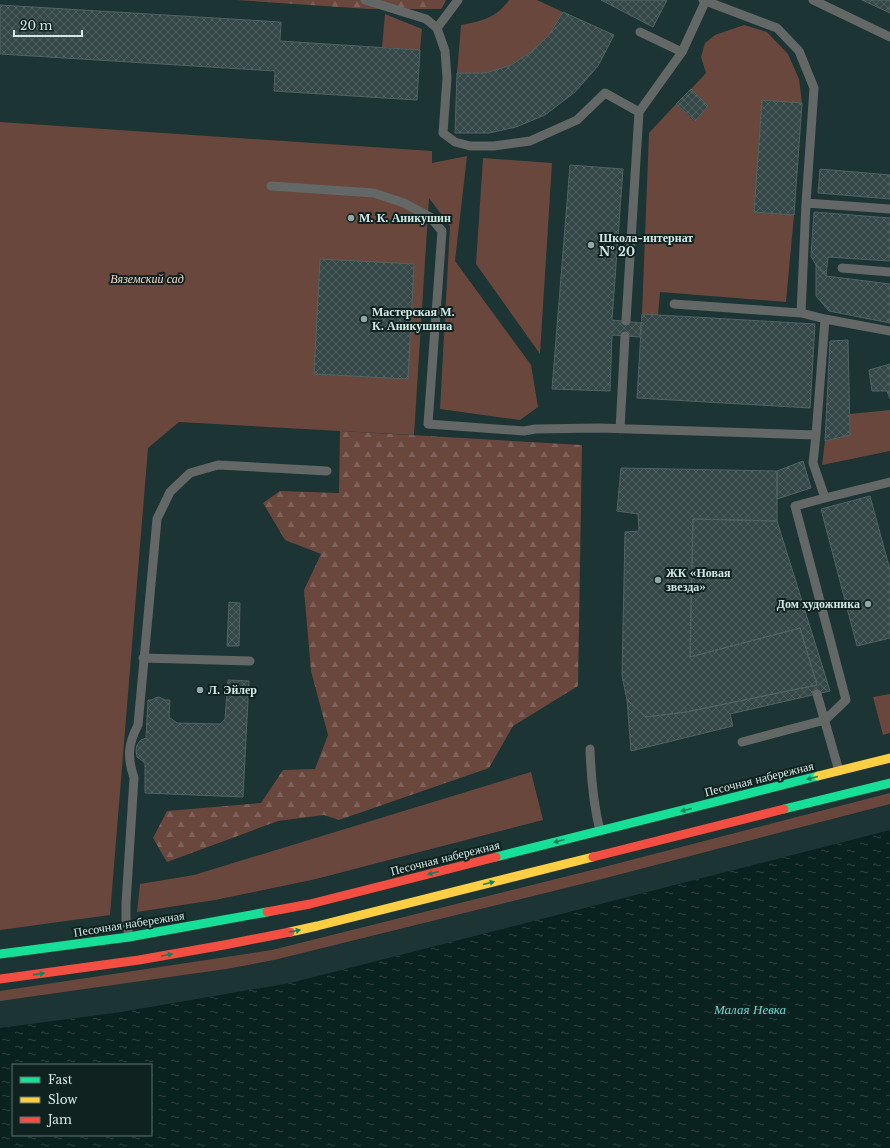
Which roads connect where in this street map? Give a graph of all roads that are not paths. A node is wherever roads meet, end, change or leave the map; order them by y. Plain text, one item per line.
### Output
1 (364, 0) edge
2 (458, 0) edge
3 (705, 0) edge
4 (812, 0) edge
5 (437, 28) junction
6 (640, 32) dead end
7 (890, 37) edge
8 (682, 52) junction
9 (639, 112) junction
10 (272, 186) dead end
11 (806, 203) junction
12 (890, 209) edge
13 (842, 268) dead end
14 (890, 272) edge
15 (674, 304) dead end
16 (801, 312) junction
17 (825, 319) junction
18 (626, 321) dead end
19 (890, 331) edge
20 (625, 336) dead end
21 (620, 429) junction
22 (816, 434) junction
23 (327, 471) dead end
24 (890, 482) edge
25 (825, 498) junction
26 (144, 658) junction
27 (250, 661) dead end
28 (817, 694) dead end
29 (825, 720) junction
30 (742, 742) dead end
31 (590, 749) dead end
32 (890, 758) edge
33 (839, 771) junction
34 (890, 783) edge
35 (600, 831) junction
36 (129, 937) junction
37 (0, 954) edge
38 (0, 979) edge

1 - 5 lane
2 - 5 lane
3 - 8 lane
3 - 11 lane
4 - 7 lane
5 - 9 lane
6 - 8 lane
8 - 9 lane
9 - 18 lane
10 - 21 lane
11 - 12 lane
11 - 16 lane
13 - 14 lane
15 - 16 lane
16 - 17 lane
17 - 19 lane
17 - 22 lane
20 - 21 lane
21 - 22 lane
22 - 25 lane
23 - 26 lane
24 - 25 lane
25 - 29 lane
26 - 27 lane
26 - 36 lane
28 - 29 lane
29 - 30 lane
29 - 33 lane
31 - 35 lane
32 - 33 main road, Песочная набережная
33 -> 35 main road, Песочная набережная
38 -> 34 main road
35 -> 36 main road, Песочная набережная
36 - 37 main road, Песочная набережная

